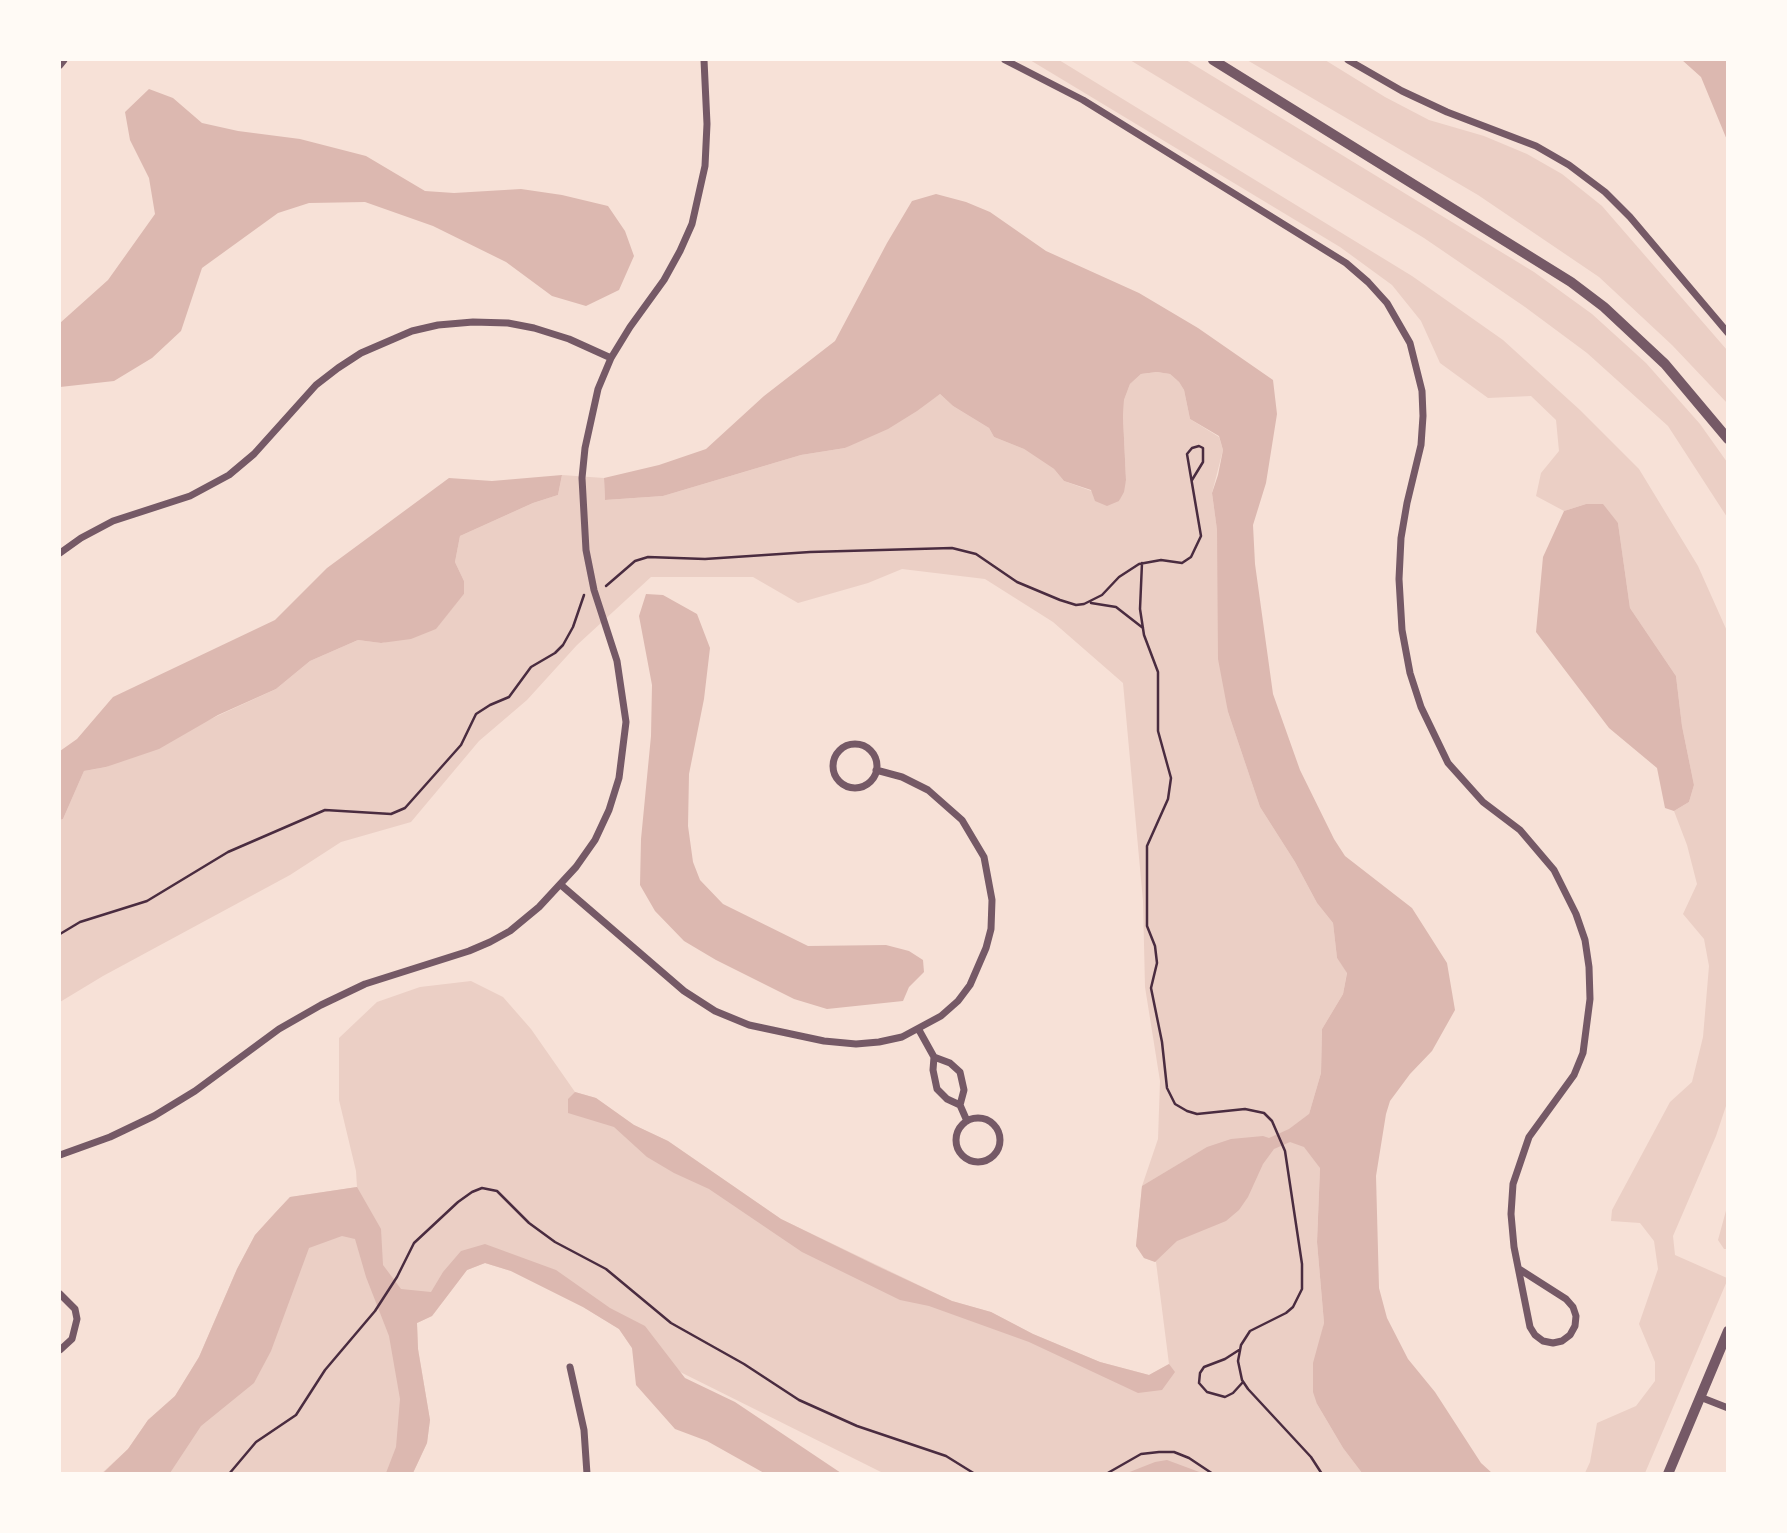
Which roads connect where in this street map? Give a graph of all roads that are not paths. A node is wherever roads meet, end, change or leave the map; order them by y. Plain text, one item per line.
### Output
1 (64, 60) edge
2 (704, 60) edge
3 (1005, 60) edge
4 (1213, 60) edge
5 (1348, 60) edge
6 (60, 65) edge
7 (1727, 333) edge
8 (611, 358) junction
9 (1727, 439) edge
10 (60, 553) edge
11 (876, 770) junction
12 (561, 885) junction
13 (919, 1030) junction
14 (934, 1057) junction
15 (960, 1105) junction
16 (967, 1121) junction
17 (60, 1155) edge
18 (1519, 1269) junction
19 (60, 1294) edge
20 (1727, 1331) edge
21 (60, 1350) edge
22 (570, 1367) dead end
23 (1700, 1397) junction
24 (1727, 1408) edge
25 (587, 1474) edge
26 (1668, 1474) edge

1 - 6 street
2 - 8 street
3 - 18 street
4 - 9 street
5 - 7 street
8 - 10 street
8 - 12 street
11 - 11 street
11 - 13 street
12 - 13 street
12 - 17 street
13 - 14 street
14 - 15 street
14 - 15 street
15 - 16 street
16 - 16 street
18 - 18 street
19 - 21 street
20 - 23 street
22 - 25 street
23 - 24 street
23 - 26 street

